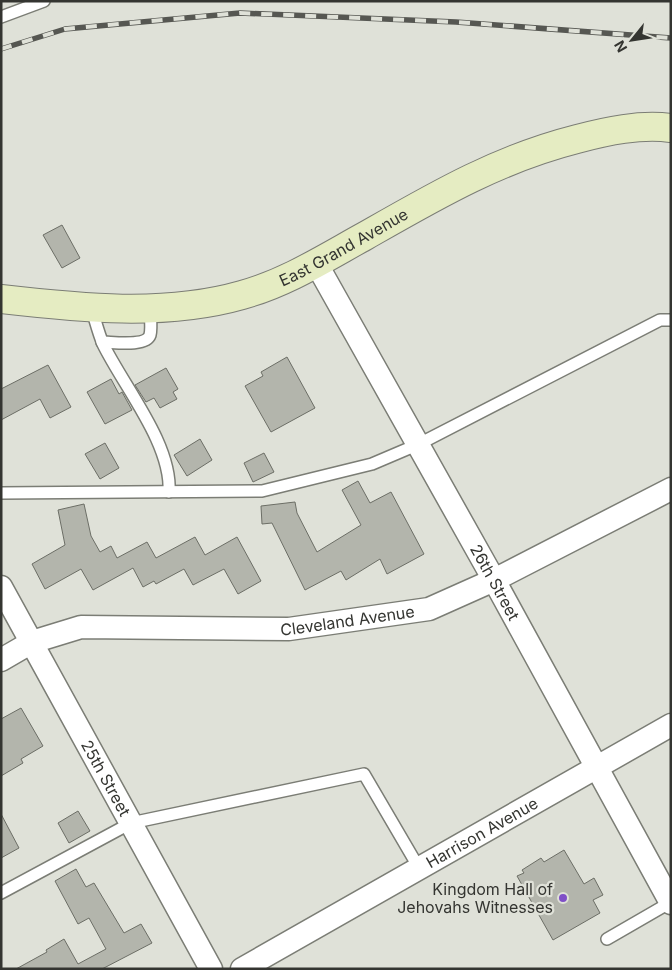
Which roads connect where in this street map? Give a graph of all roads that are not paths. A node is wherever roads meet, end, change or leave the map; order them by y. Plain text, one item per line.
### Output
1 (44, 1) edge
2 (1, 17) edge
3 (671, 128) edge
4 (316, 263) junction
5 (1, 300) edge
6 (91, 307) junction
7 (150, 308) junction
8 (671, 320) edge
9 (102, 342) junction
10 (418, 444) junction
11 (671, 489) edge
12 (170, 492) junction
13 (1, 493) edge
14 (494, 580) junction
15 (1, 587) edge
16 (32, 642) junction
17 (1, 660) edge
18 (671, 725) edge
19 (597, 767) junction
20 (131, 823) junction
21 (419, 868) junction
22 (1, 893) edge
23 (671, 902) edge
24 (607, 939) dead end
25 (211, 969) edge
26 (242, 969) edge

1 - 2 lane
3 - 4 main road, East Grand Avenue
4 - 7 main road, East Grand Avenue
4 - 10 street, 26th Street
5 - 6 main road, East Grand Avenue
6 - 7 main road, East Grand Avenue
6 - 9 lane
7 - 9 lane
8 - 10 lane
9 - 12 lane
10 - 12 lane
10 - 14 street, 26th Street
11 - 14 street, Cleveland Avenue
12 - 13 lane
14 - 16 street, Cleveland Avenue
14 - 19 street, 26th Street
15 - 16 street, 25th Street
16 - 17 street, Cleveland Avenue
16 - 20 street, 25th Street
18 - 19 street, Harrison Avenue
19 - 21 street, Harrison Avenue
19 - 23 street, 26th Street
20 - 21 lane
20 - 22 lane
20 - 25 street, 25th Street
21 - 26 street, Harrison Avenue
23 - 24 lane

